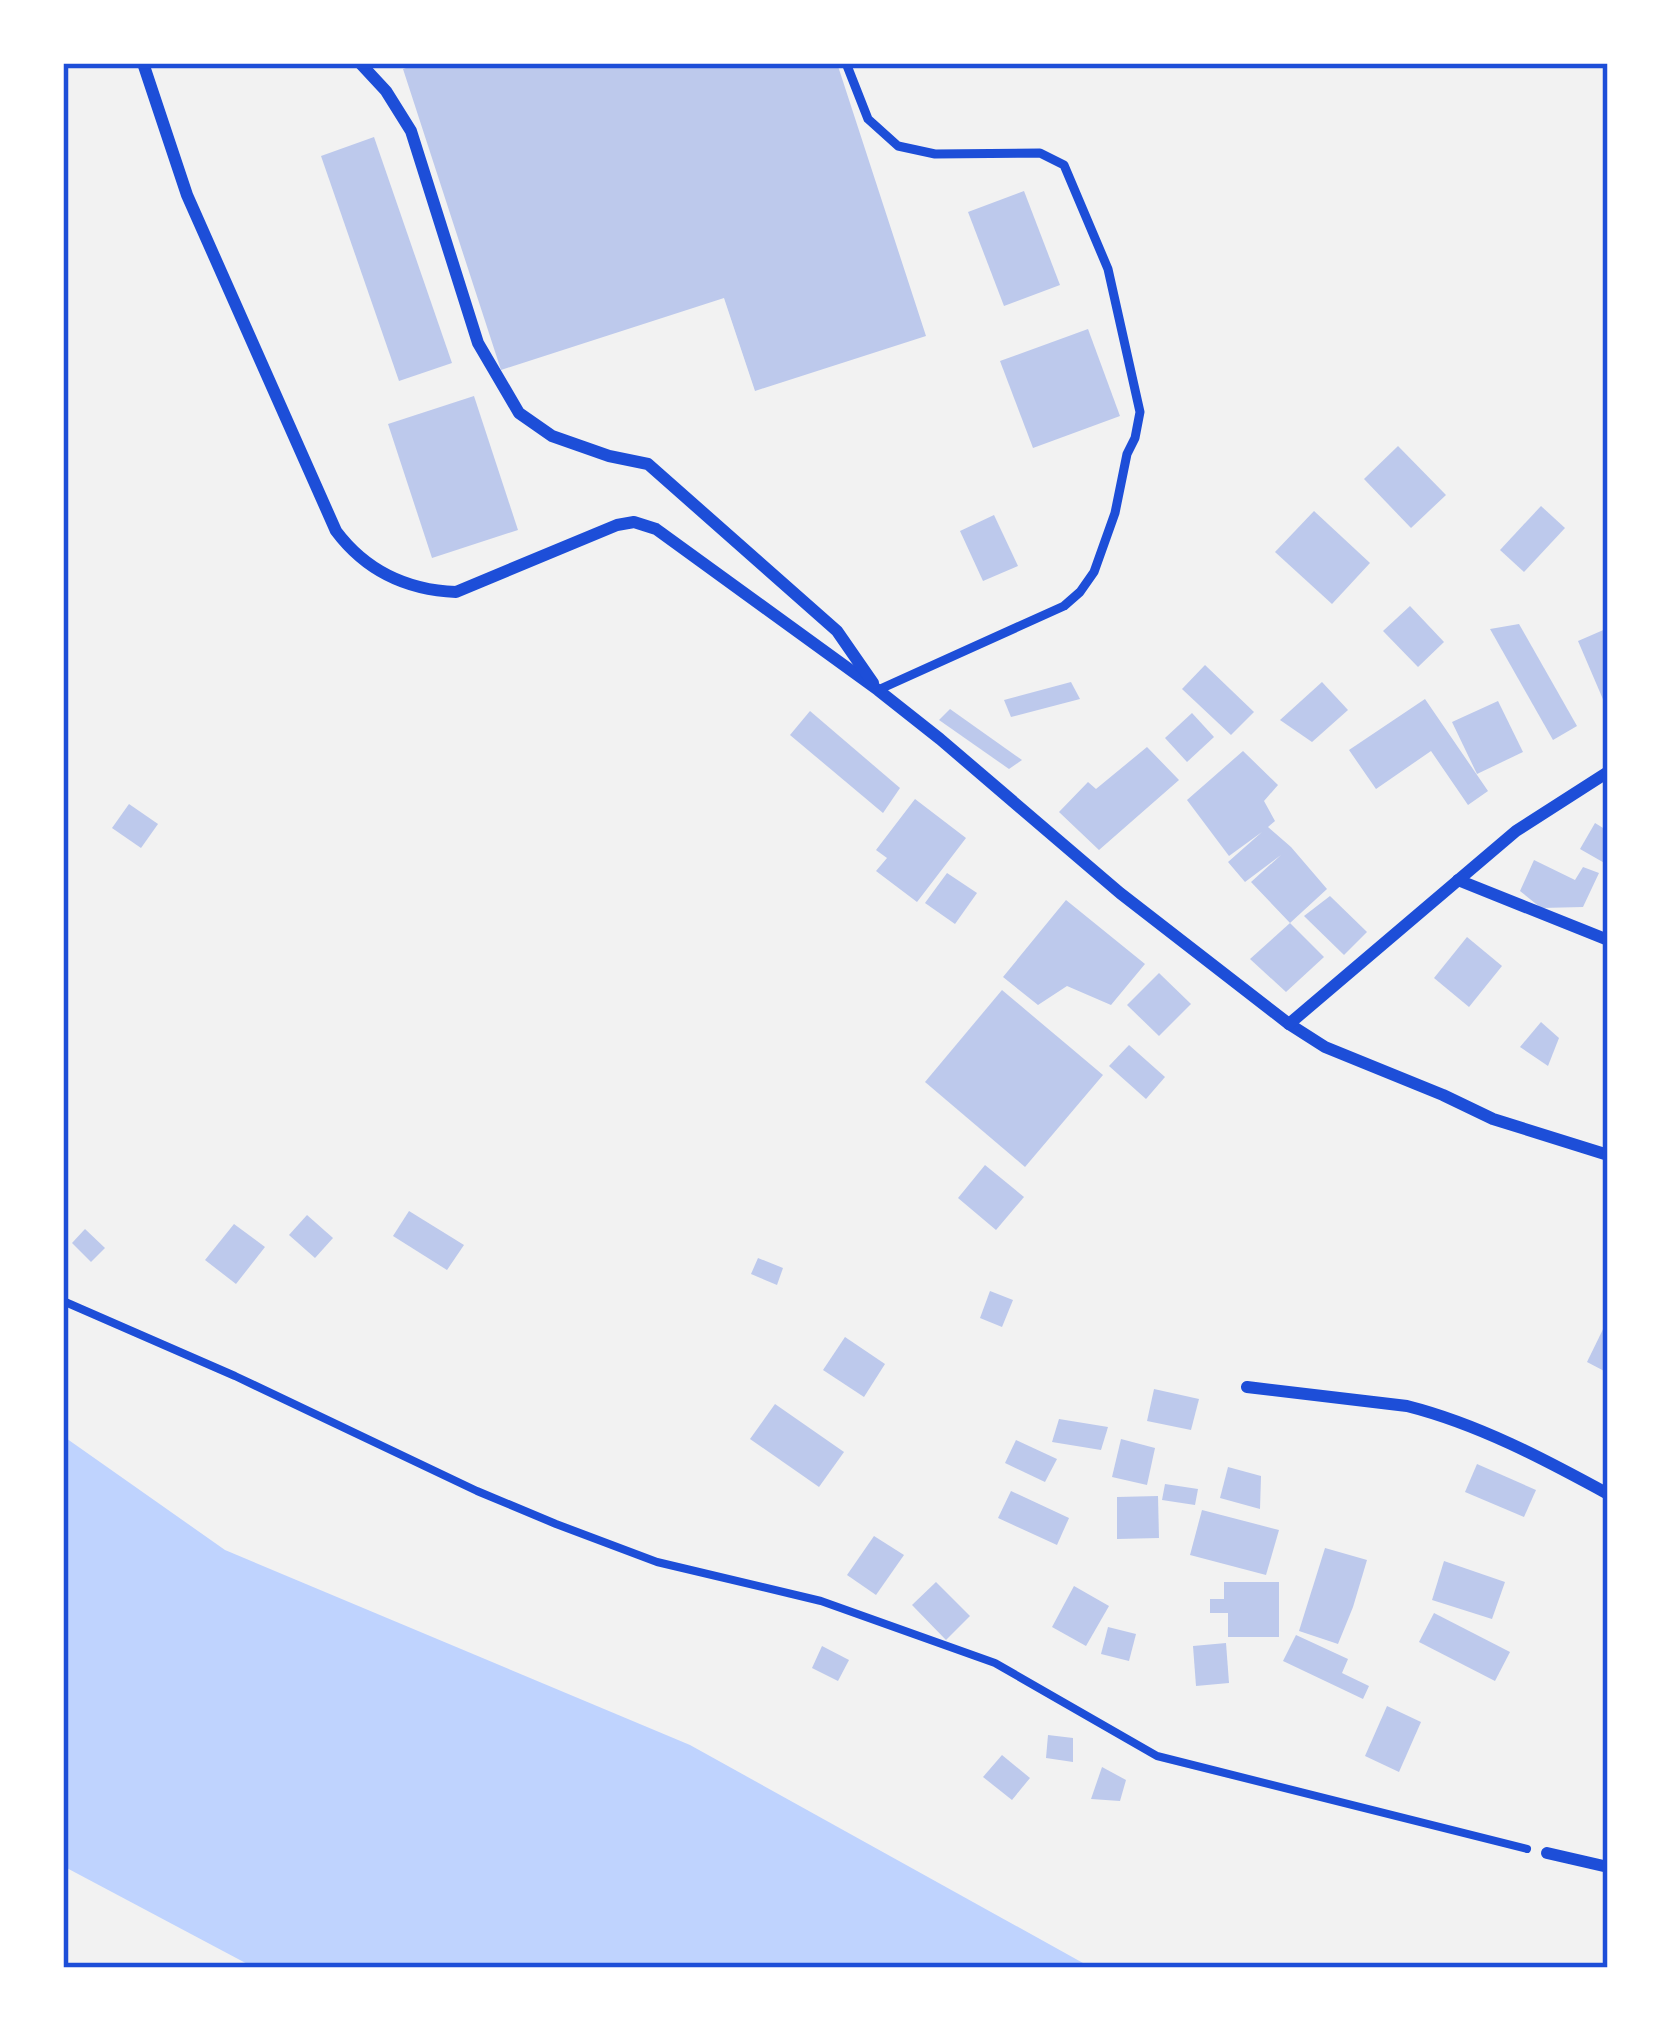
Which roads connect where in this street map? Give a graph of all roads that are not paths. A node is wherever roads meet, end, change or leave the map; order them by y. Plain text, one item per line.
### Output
1 (143, 63) edge
2 (360, 63) edge
3 (846, 63) edge
4 (878, 690) junction
5 (1608, 772) edge
6 (1458, 880) junction
7 (1608, 940) edge
8 (1289, 1024) junction
9 (1608, 1156) edge
10 (1247, 1387) dead end
11 (1608, 1494) edge
12 (1547, 1853) road end
13 (1608, 1867) edge

1 - 4 street
2 - 4 street
3 - 4 lane
4 - 8 street
5 - 6 street
6 - 7 street
6 - 8 street
8 - 9 street
10 - 11 street
12 - 13 street

